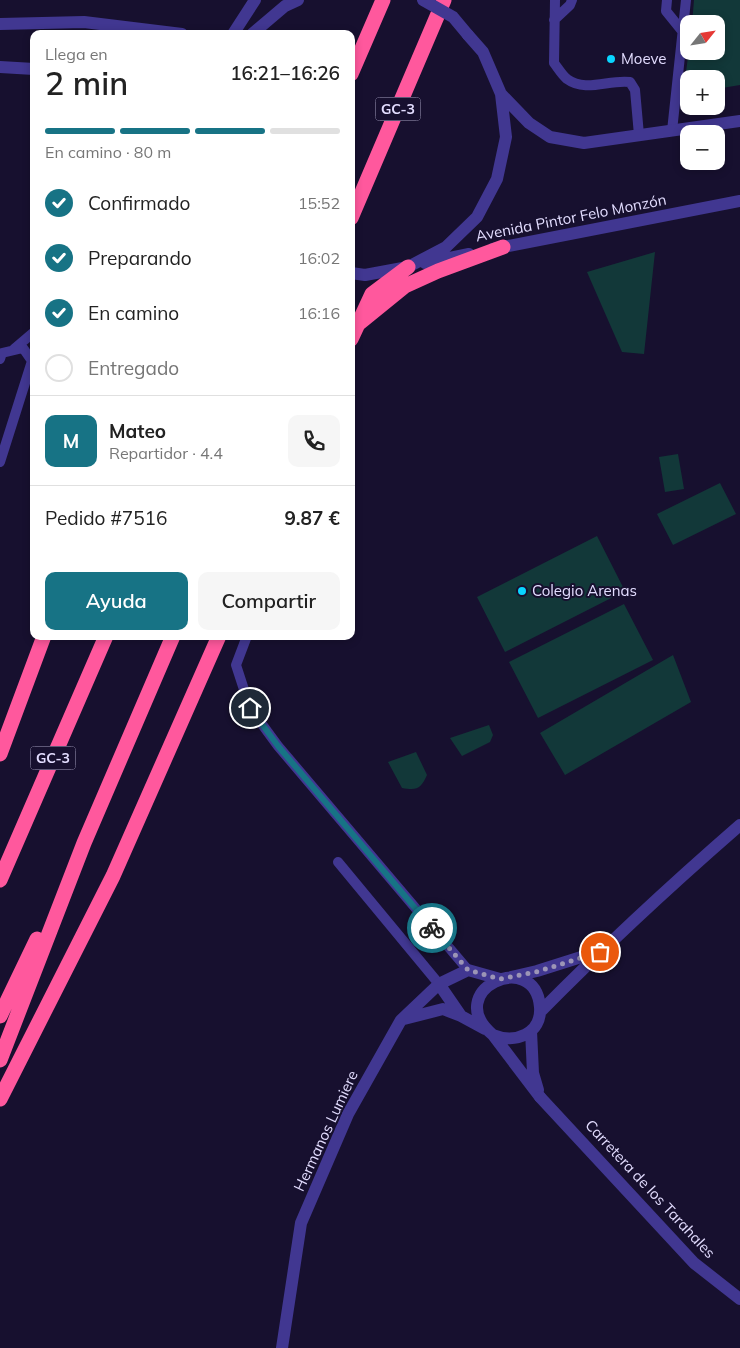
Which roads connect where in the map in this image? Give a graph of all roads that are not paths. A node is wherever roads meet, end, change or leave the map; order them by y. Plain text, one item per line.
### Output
1 (255, 0) edge
2 (298, 0) edge
3 (376, 0) edge
4 (383, 0) edge
5 (423, 0) edge
6 (444, 0) edge
7 (555, 0) edge
8 (572, 0) edge
9 (667, 0) edge
10 (686, 0) edge
11 (685, 15) edge
12 (554, 20) junction
13 (0, 24) edge
14 (680, 28) edge
15 (149, 30) edge
16 (236, 30) edge
17 (257, 30) edge
18 (366, 40) junction
19 (680, 59) edge
20 (355, 65) edge
21 (0, 67) edge
22 (30, 69) edge
23 (501, 94) junction
24 (740, 121) edge
25 (672, 131) junction
26 (639, 135) junction
27 (740, 201) edge
28 (355, 209) edge
29 (502, 247) junction
30 (408, 267) junction
31 (355, 273) edge
32 (358, 325) junction
33 (355, 331) edge
34 (30, 335) edge
35 (13, 350) junction
36 (30, 358) edge
37 (0, 359) edge
38 (30, 367) edge
39 (0, 462) edge
40 (43, 640) edge
41 (104, 640) edge
42 (171, 640) edge
43 (217, 640) edge
44 (245, 640) edge
45 (0, 754) edge
46 (740, 825) edge
47 (84, 843) junction
48 (338, 862) dead end
49 (0, 880) edge
50 (450, 933) dead end
51 (446, 944) junction
52 (600, 952) junction
53 (468, 970) junction
54 (505, 978) junction
55 (439, 984) junction
56 (540, 1012) junction
57 (0, 1016) edge
58 (461, 1016) junction
59 (401, 1020) junction
60 (531, 1031) junction
61 (489, 1032) junction
62 (0, 1060) edge
63 (540, 1097) junction
64 (0, 1099) edge
65 (740, 1299) edge
66 (282, 1348) edge

1 - 16 street
2 - 17 street
3 - 18 highway
4 - 18 highway
5 - 23 street, bridge
6 - 28 highway, GC-3
7 - 12 lane
8 - 12 lane
9 - 14 lane
10 - 11 lane
12 - 26 lane
13 - 15 street
18 - 20 highway
19 - 25 lane
21 - 22 street
23 - 26 street
23 - 30 street
24 - 25 street
25 - 26 street
27 - 29 street, Avenida Pintor Felo Monzón
29 - 30 street, Avenida Pintor Felo Monzón
29 - 32 highway
30 - 31 street, Avenida Pintor Felo Monzón
30 - 32 highway
32 - 33 highway
34 - 35 lane
35 - 36 lane
35 - 37 lane
38 - 39 lane
40 - 45 highway
41 - 49 highway, GC-3
42 - 47 highway
43 - 64 highway
44 - 51 lane
46 - 52 street
47 - 57 highway
47 - 62 highway
48 - 55 lane
50 - 51 lane
51 - 53 lane
52 - 54 street
52 - 56 street
53 - 54 street
53 - 55 street, Hermanos Lumiere
54 - 56 street
54 - 61 street
55 - 58 street
55 - 59 street, Hermanos Lumiere
56 - 60 street
58 - 59 street
58 - 61 street
59 - 66 street, Hermanos Lumiere
60 - 61 street
60 - 63 street
61 - 63 street, Carretera de los Tarahales
63 - 65 street, Carretera de los Tarahales

